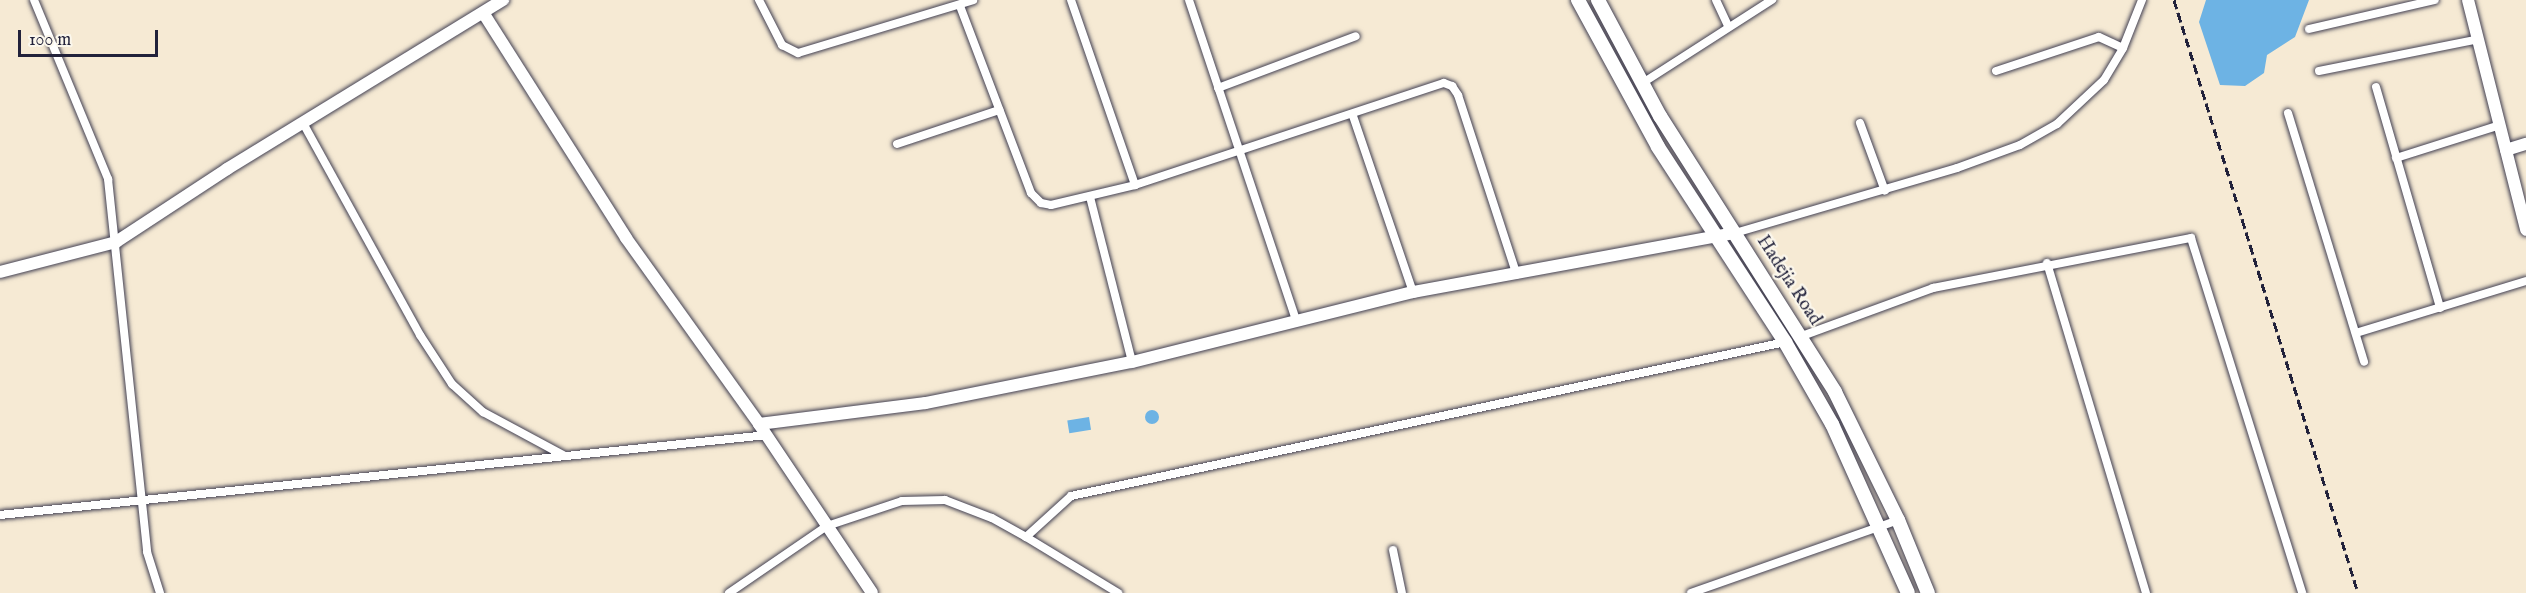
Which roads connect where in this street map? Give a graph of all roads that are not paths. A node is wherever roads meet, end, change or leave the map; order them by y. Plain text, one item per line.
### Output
1 (34, 0) edge
2 (503, 0) edge
3 (759, 0) edge
4 (973, 0) edge
5 (1071, 0) edge
6 (1189, 0) edge
7 (1578, 0) edge
8 (1598, 0) edge
9 (1716, 0) edge
10 (1772, 0) edge
11 (2142, 0) edge
12 (2435, 0) edge
13 (2468, 0) edge
14 (960, 6) junction
15 (484, 14) junction
16 (1728, 27) junction
17 (2309, 30) dead end
18 (1356, 36) dead end
19 (2479, 39) junction
20 (2123, 48) junction
21 (1996, 71) dead end
22 (2319, 71) dead end
23 (1641, 84) junction
24 (1218, 87) junction
25 (2376, 87) dead end
26 (999, 110) junction
27 (2288, 113) dead end
28 (1353, 116) junction
29 (303, 123) junction
30 (1860, 123) dead end
31 (2500, 125) junction
32 (897, 144) dead end
33 (2526, 144) edge
34 (2506, 150) junction
35 (1239, 151) junction
36 (2396, 158) junction
37 (1135, 185) junction
38 (1885, 191) junction
39 (1090, 197) junction
40 (2526, 230) edge
41 (1735, 233) junction
42 (1717, 239) junction
43 (116, 242) junction
44 (2047, 263) junction
45 (0, 272) edge
46 (1517, 275) junction
47 (2526, 282) edge
48 (1413, 292) junction
49 (2440, 308) junction
50 (1296, 319) junction
51 (2356, 333) junction
52 (1802, 336) junction
53 (1785, 342) junction
54 (1132, 362) junction
55 (2364, 362) dead end
56 (763, 429) junction
57 (563, 455) junction
58 (142, 498) junction
59 (0, 515) edge
60 (1898, 520) junction
61 (827, 526) junction
62 (1880, 528) junction
63 (1026, 537) junction
64 (1393, 550) dead end
65 (160, 593) edge
66 (729, 593) edge
67 (872, 593) edge
68 (1118, 593) edge
69 (1402, 593) edge
70 (1691, 593) edge
71 (1908, 593) edge
72 (1928, 593) edge
73 (2146, 593) edge
74 (2302, 593) edge

1 - 43 street
2 - 15 street
3 - 14 street
4 - 14 street
5 - 37 street
6 - 24 street
7 - 42 main road, Hadejia Road
8 - 23 main road, Hadejia Road
9 - 16 street
10 - 16 street
11 - 20 street
12 - 17 street
13 - 19 street
14 - 26 street
15 - 29 street
15 - 56 street
16 - 23 street
18 - 24 street
19 - 22 street
19 - 31 street
20 - 21 street
20 - 38 street
23 - 41 main road, Hadejia Road
24 - 35 street
25 - 36 street
26 - 32 street
26 - 39 street
27 - 51 street
28 - 35 street
28 - 46 street
28 - 48 street
29 - 43 street
29 - 57 street
30 - 38 street
31 - 34 street
31 - 36 street
33 - 34 street
34 - 40 street
35 - 37 street
35 - 50 street
36 - 49 street
37 - 39 street
38 - 41 street
39 - 54 street
41 - 42 street
41 - 52 main road, Hadejia Road
42 - 46 street
42 - 53 main road, Hadejia Road
43 - 45 street
43 - 58 street
44 - 52 street
44 - 73 street
44 - 74 street
46 - 48 street
47 - 49 street
48 - 50 street
49 - 51 street
50 - 54 street
51 - 55 street
52 - 60 main road, Hadejia Road
53 - 62 main road, Hadejia Road
53 - 63 street
54 - 56 street
56 - 57 street
56 - 61 street
57 - 58 street
58 - 59 street
58 - 65 street
60 - 62 street
60 - 72 main road, Hadejia Road
61 - 63 street
61 - 66 street
61 - 67 street
62 - 70 street
62 - 71 main road, Hadejia Road
63 - 68 street
64 - 69 street

